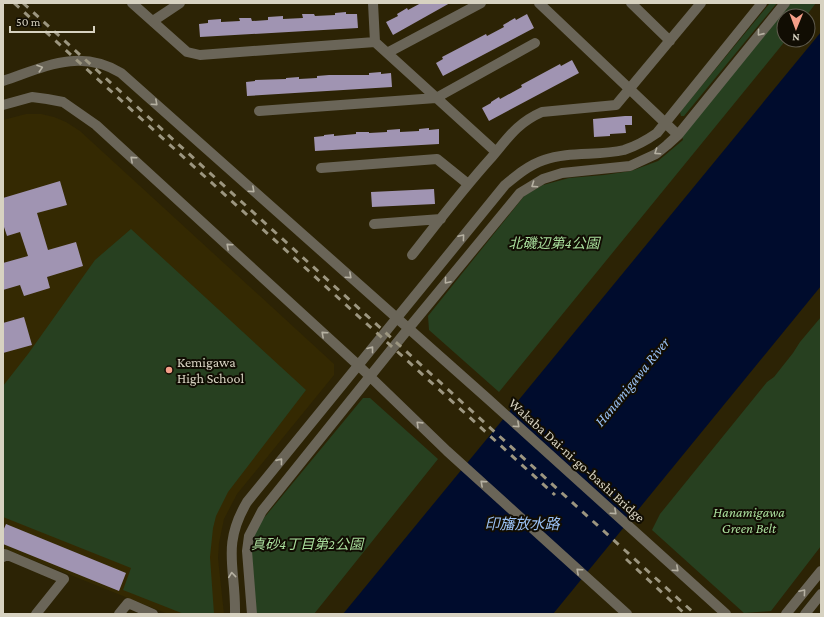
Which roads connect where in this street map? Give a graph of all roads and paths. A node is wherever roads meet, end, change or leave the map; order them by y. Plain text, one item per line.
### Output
1 (132, 3) edge
2 (180, 3) edge
3 (373, 3) edge
4 (481, 3) edge
5 (539, 3) edge
6 (630, 3) edge
7 (700, 3) edge
8 (762, 3) edge
9 (785, 3) edge
10 (153, 21) junction
11 (670, 41) junction
12 (375, 42) junction
13 (535, 43) dead end
14 (387, 53) junction
15 (4, 78) edge
16 (630, 89) junction
17 (436, 98) junction
18 (3, 105) edge
19 (259, 111) dead end
20 (666, 123) junction
21 (678, 135) junction
22 (496, 152) junction
23 (321, 168) dead end
24 (468, 184) junction
25 (440, 219) junction
26 (374, 224) dead end
27 (412, 255) dead end
28 (395, 318) junction
29 (408, 329) junction
30 (358, 365) junction
31 (370, 376) junction
32 (3, 557) edge
33 (821, 571) edge
34 (821, 594) edge
35 (36, 614) edge
36 (119, 614) edge
37 (152, 614) edge
38 (235, 614) edge
39 (252, 614) edge
40 (626, 614) edge
41 (726, 614) edge
42 (786, 614) edge
43 (805, 614) edge

1 - 10 street
2 - 10 street
3 - 12 street
4 - 14 street
5 - 16 street
6 - 11 street
7 - 11 street
8 - 20 street
9 -> 21 street
10 - 12 street
11 - 16 street
12 - 14 street
13 - 17 street
14 - 17 street
15 -> 28 street, Wakaba Dai-ni-go-bashi Bridge
16 - 20 street
16 - 22 street
17 - 19 street
17 - 22 street
30 -> 18 street
20 - 21 street
28 -> 20 street
21 -> 29 street
22 - 24 street
23 - 24 street
24 - 25 street
25 - 26 street
25 - 27 street
28 - 29 street, Wakaba Dai-ni-go-bashi Bridge
30 -> 28 street
29 - 31 street
29 -> 41 street, Wakaba Dai-ni-go-bashi Bridge
30 - 31 street
38 -> 30 street
31 - 39 street
40 -> 31 street
32 - 35 street
42 -> 33 street
34 - 43 street
36 - 37 street

